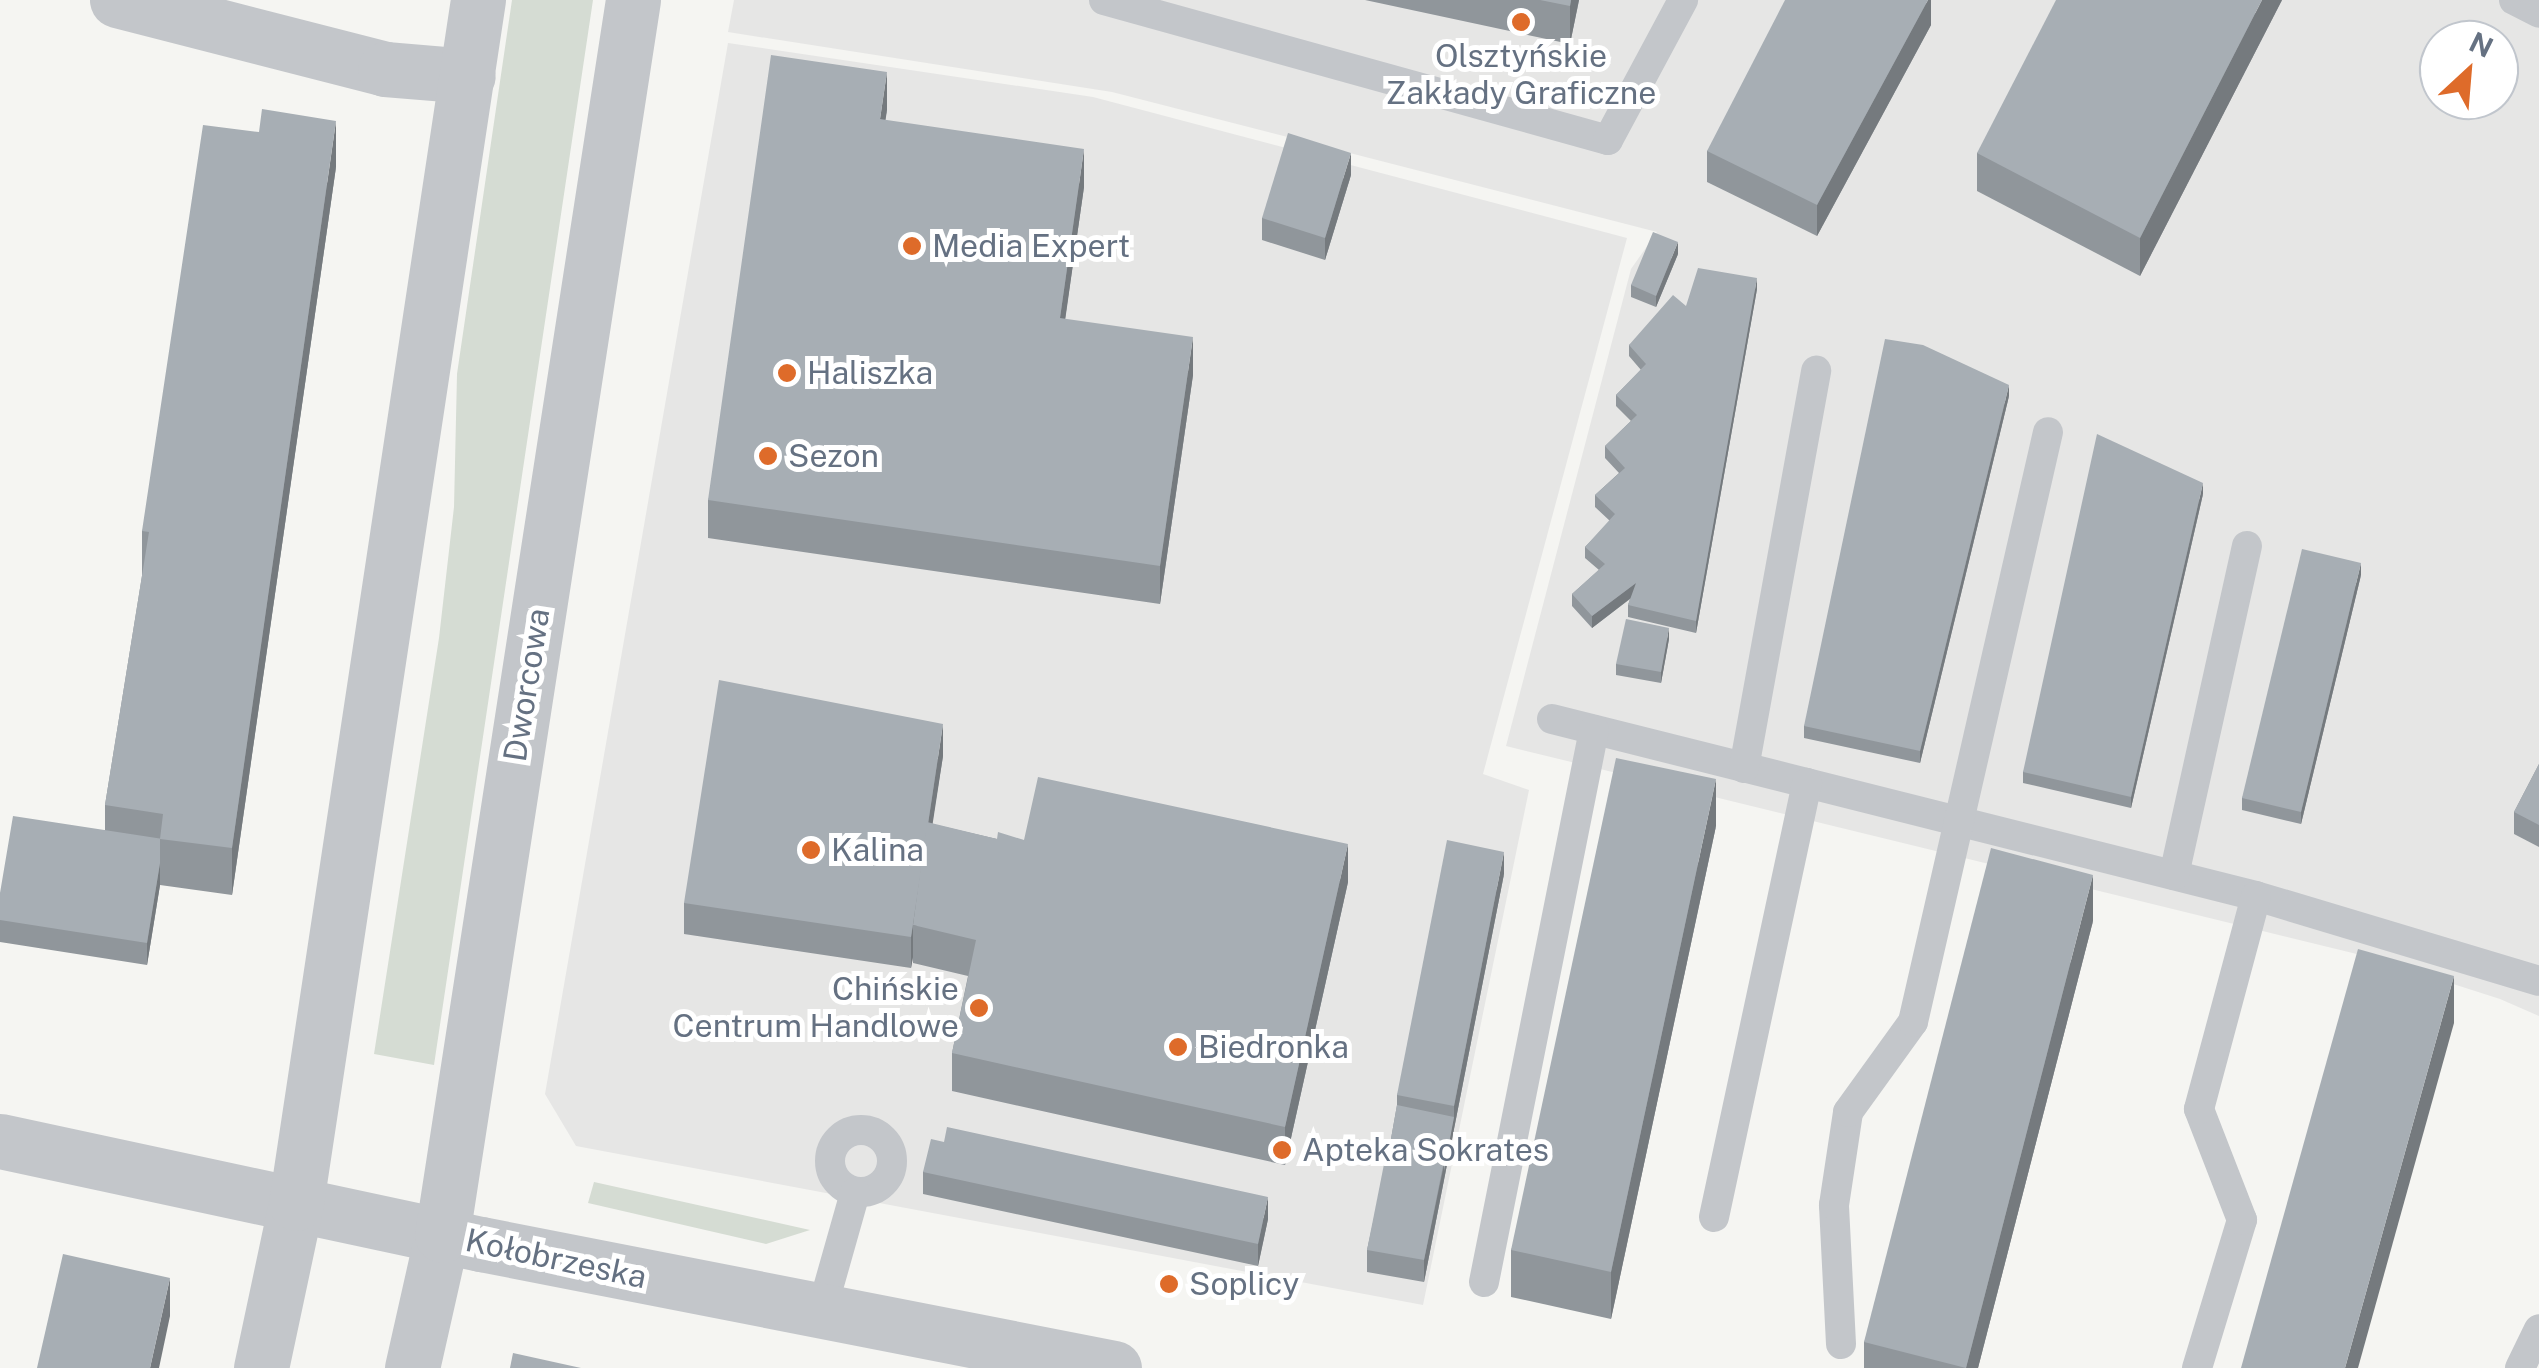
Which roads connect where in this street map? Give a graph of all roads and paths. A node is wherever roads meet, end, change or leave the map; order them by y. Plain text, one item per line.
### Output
1 (117, 0) edge
2 (478, 0) edge
3 (633, 0) edge
4 (1104, 0) edge
5 (1683, 0) edge
6 (2514, 0) edge
7 (2539, 13) edge
8 (468, 76) junction
9 (1816, 370) dead end
10 (2048, 432) dead end
11 (2248, 546) dead end
12 (1552, 719) dead end
13 (1594, 730) junction
14 (1744, 768) junction
15 (1807, 783) junction
16 (1962, 822) junction
17 (2174, 875) junction
18 (2256, 896) junction
19 (2539, 981) edge
20 (0, 1142) edge
21 (856, 1193) dead end
22 (296, 1203) junction
23 (1714, 1218) dead end
24 (442, 1235) junction
25 (1484, 1282) dead end
26 (822, 1312) junction
27 (2539, 1329) edge
28 (1841, 1344) dead end
29 (261, 1368) edge
30 (412, 1368) edge
31 (1114, 1368) edge
32 (2197, 1368) edge
33 (2520, 1368) edge

1 - 8 street
2 - 8 street
3 - 24 street, Dworcowa
4 - 5 lane
6 - 7 lane
8 - 22 street
9 - 14 lane
10 - 16 lane
11 - 17 lane
12 - 13 lane
13 - 14 lane
13 - 25 lane
14 - 15 lane
15 - 16 lane
15 - 23 lane
16 - 17 lane
16 - 28 lane
17 - 18 lane
18 - 19 lane
18 - 32 lane
20 - 22 street, Kołobrzeska
21 - 26 lane
22 - 24 street, Kołobrzeska
22 - 29 street
24 - 26 street, Kołobrzeska
24 - 30 street, Dworcowa
26 - 31 street, Kołobrzeska
27 - 33 lane

